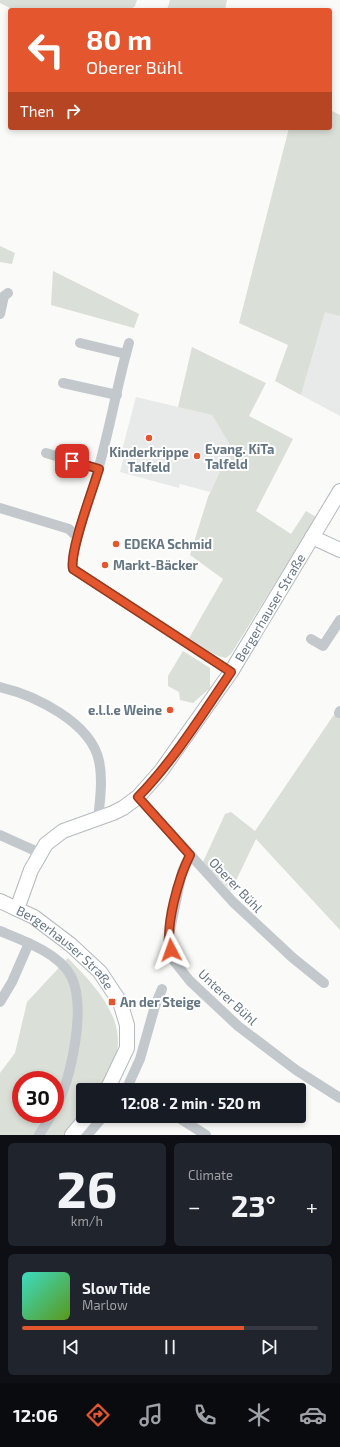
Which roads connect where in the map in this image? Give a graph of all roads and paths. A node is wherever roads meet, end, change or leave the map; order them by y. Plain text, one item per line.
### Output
1 (8, 293) dead end
2 (0, 314) edge
3 (80, 343) dead end
4 (129, 343) dead end
5 (126, 354) junction
6 (63, 383) dead end
7 (116, 395) junction
8 (46, 453) dead end
9 (99, 469) junction
10 (340, 490) edge
11 (0, 508) edge
12 (77, 537) junction
13 (312, 537) junction
14 (340, 550) edge
15 (340, 620) edge
16 (311, 639) dead end
17 (231, 672) junction
18 (0, 687) edge
19 (138, 797) junction
20 (98, 819) junction
21 (0, 835) edge
22 (40, 853) junction
23 (190, 855) junction
24 (0, 901) edge
25 (17, 908) junction
26 (0, 931) edge
27 (29, 943) junction
28 (324, 983) dead end
29 (162, 989) dead end
30 (0, 1002) edge
31 (110, 1083) edge
32 (132, 1083) edge
33 (64, 1092) edge
34 (340, 1098) edge
35 (46, 1123) edge
36 (82, 1123) edge
37 (98, 1123) edge
38 (187, 1123) edge
39 (39, 1135) edge
40 (72, 1135) edge
41 (87, 1135) edge
42 (206, 1135) edge

1 - 2 street
3 - 5 street
4 - 5 street
5 - 7 street
6 - 7 street
7 - 9 street
8 - 9 street
9 - 12 street
10 - 13 street, Bergerhauser Straße
11 - 12 street
12 - 17 street
13 - 14 street
13 - 17 street, Bergerhauser Straße
15 - 16 street
17 - 19 street, Bergerhauser Straße
18 - 20 street
19 - 20 street, Bergerhauser Straße
19 - 23 street, Oberer Bühl
20 - 22 street, Bergerhauser Straße
21 - 22 street
22 - 25 street, Bergerhauser Straße
23 - 28 street, Oberer Bühl
23 - 34 street, Unterer Bühl
24 - 25 street
25 - 31 street, Bergerhauser Straße
26 - 27 street
27 - 30 street
27 - 33 street
29 - 32 street
35 - 39 street
36 - 40 street
37 - 41 street
38 - 42 street

